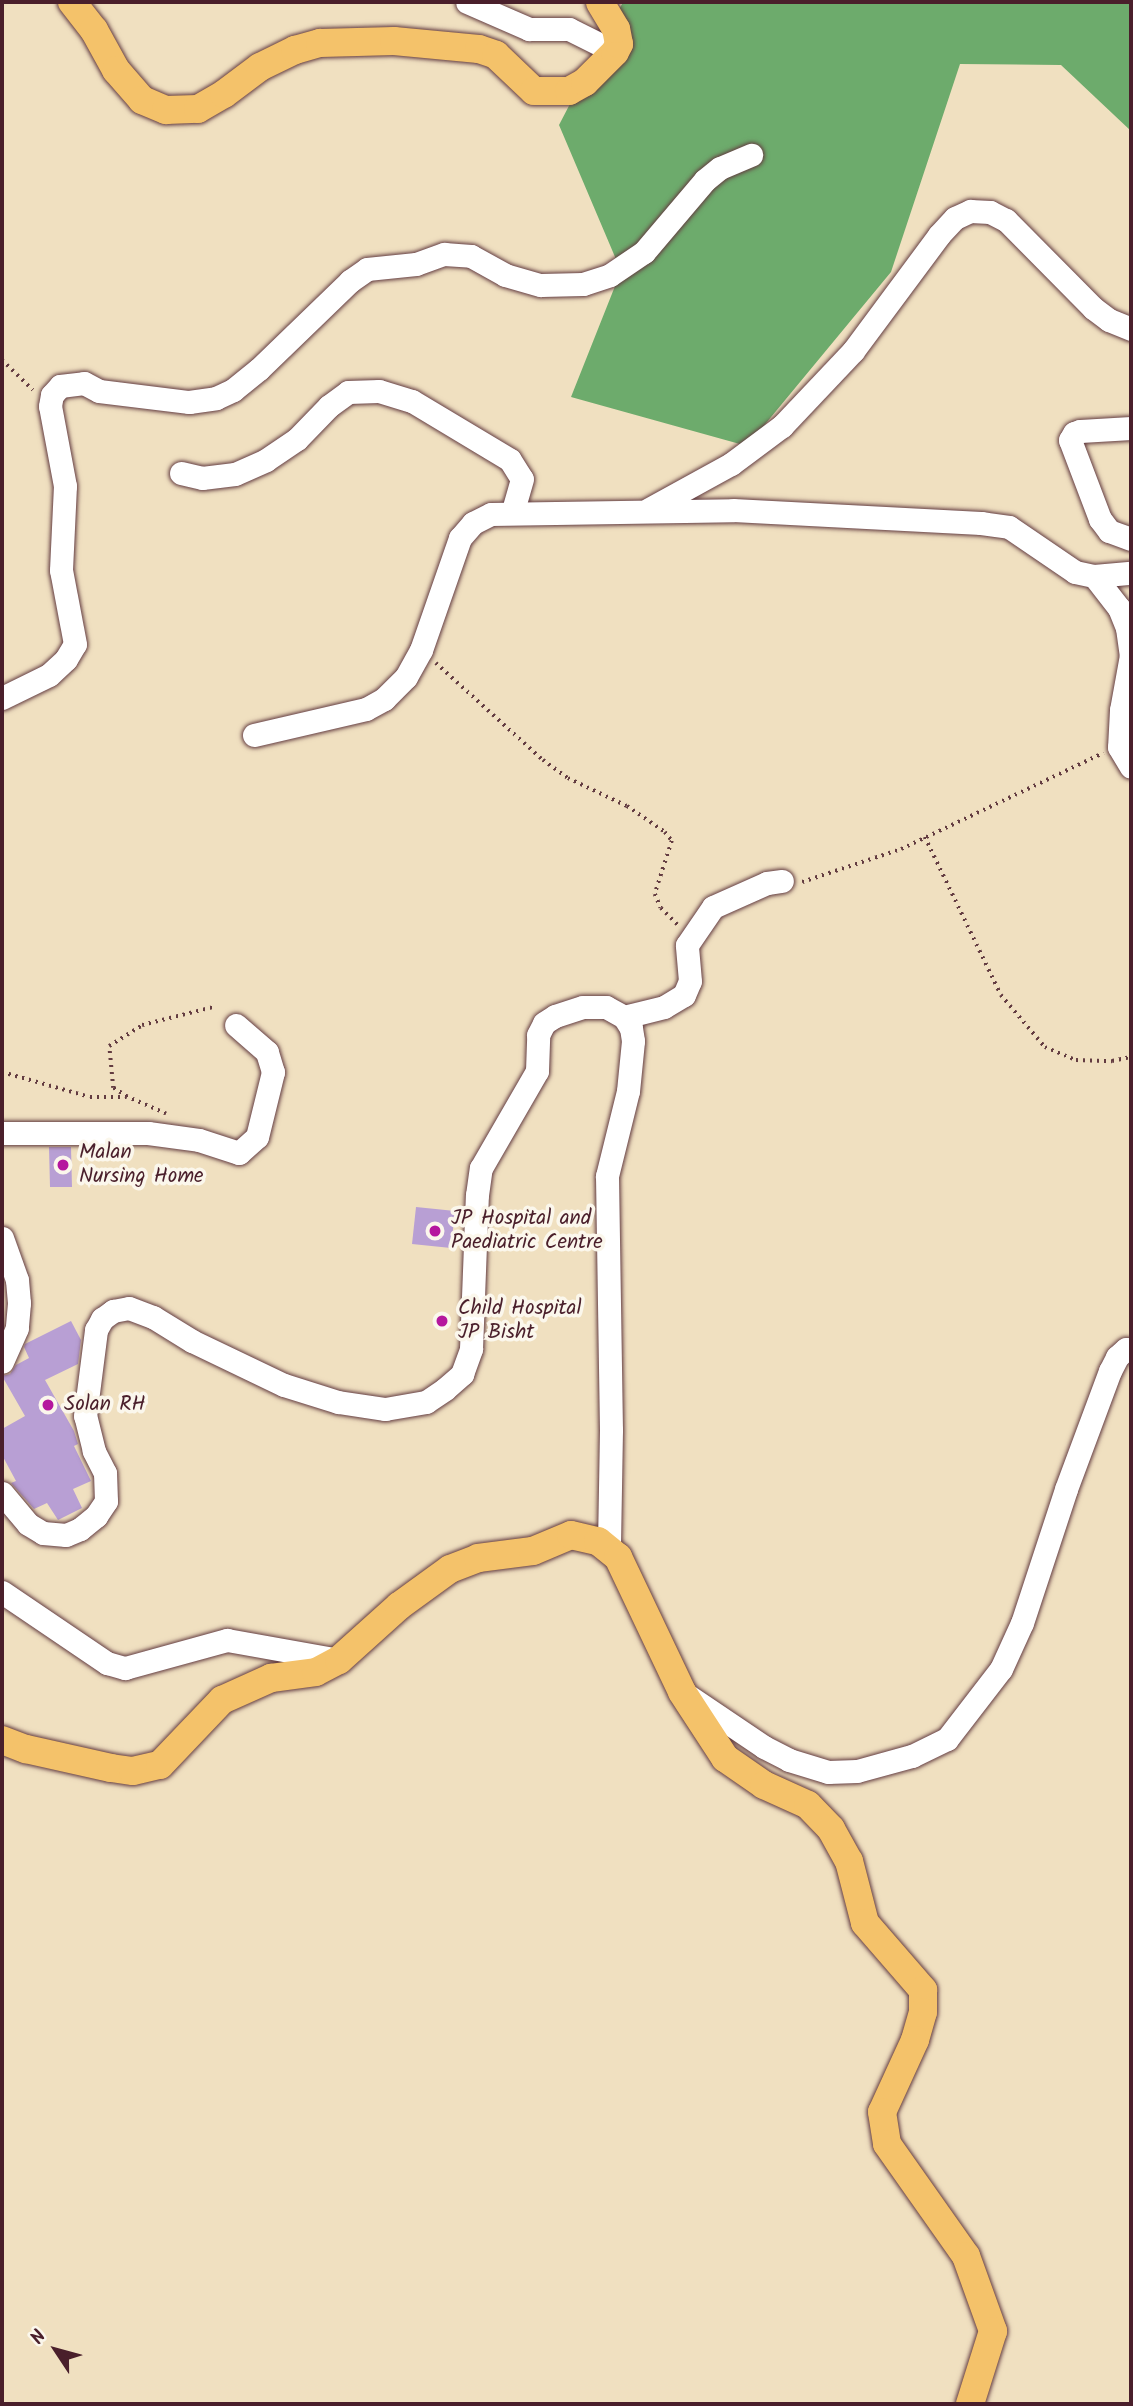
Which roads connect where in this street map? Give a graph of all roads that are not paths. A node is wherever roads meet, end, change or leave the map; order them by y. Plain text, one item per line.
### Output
1 (72, 2) edge
2 (467, 2) edge
3 (600, 2) edge
4 (615, 52) junction
5 (751, 155) dead end
6 (1131, 329) edge
7 (1131, 428) edge
8 (181, 473) dead end
9 (644, 511) junction
10 (512, 513) junction
11 (1131, 538) edge
12 (1131, 573) edge
13 (1094, 576) junction
14 (2, 698) edge
15 (254, 735) dead end
16 (1125, 757) edge
17 (782, 881) road end
18 (624, 1017) junction
19 (236, 1025) dead end
20 (2, 1133) edge
21 (2, 1238) edge
22 (1131, 1350) edge
23 (2, 1362) edge
24 (2, 1493) edge
25 (609, 1550) junction
26 (2, 1592) edge
27 (340, 1660) junction
28 (681, 1692) junction
29 (2, 1740) edge
30 (970, 2404) edge

1 - 4 main road
2 - 4 street
3 - 4 main road
5 - 14 street
6 - 9 street
7 - 11 street
8 - 10 street
9 - 10 street
9 - 13 street
10 - 15 street
12 - 13 street
13 - 16 street
17 - 18 street
18 - 24 street
18 - 25 street
19 - 20 street
21 - 23 street
22 - 28 street
25 - 27 main road
25 - 28 main road
26 - 27 street
27 - 29 main road
28 - 30 main road

